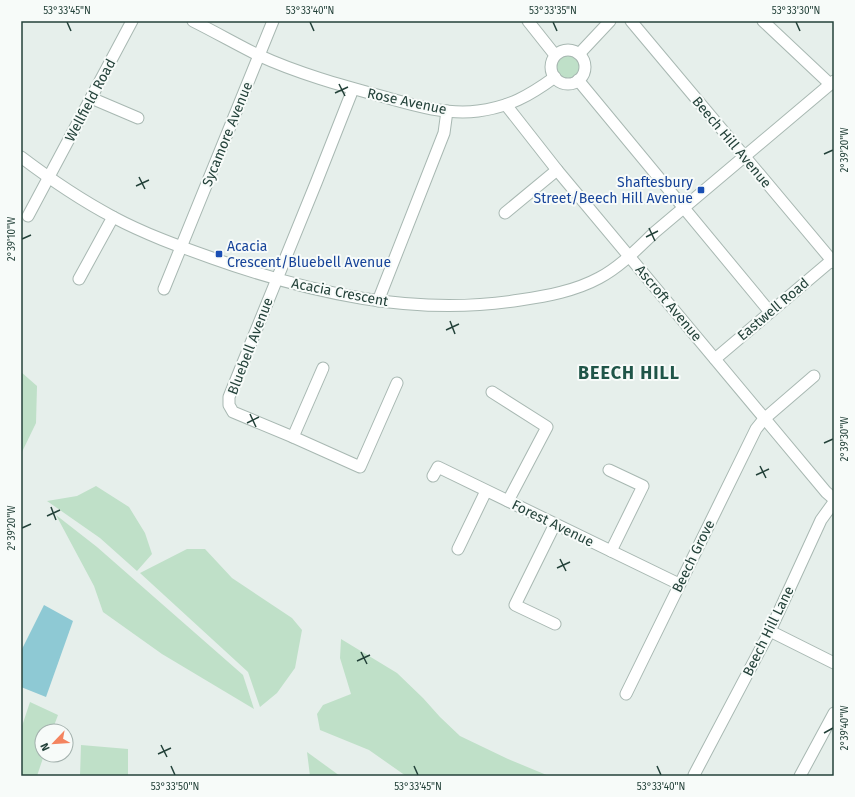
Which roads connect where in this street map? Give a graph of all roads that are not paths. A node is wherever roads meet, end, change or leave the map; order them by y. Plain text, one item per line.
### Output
1 (132, 21) edge
2 (193, 21) edge
3 (273, 21) edge
4 (528, 21) edge
5 (610, 21) edge
6 (631, 21) edge
7 (763, 21) edge
8 (579, 54) junction
9 (259, 55) junction
10 (556, 55) junction
11 (555, 77) junction
12 (578, 80) junction
13 (832, 83) edge
14 (353, 89) junction
15 (91, 98) junction
16 (506, 105) junction
17 (447, 111) junction
18 (138, 118) dead end
19 (21, 157) edge
20 (744, 157) junction
21 (557, 170) junction
22 (49, 178) junction
23 (684, 208) junction
24 (505, 213) dead end
25 (28, 216) dead end
26 (113, 217) junction
27 (180, 247) junction
28 (630, 256) junction
29 (833, 261) edge
30 (79, 279) dead end
31 (276, 279) junction
32 (164, 289) dead end
33 (378, 301) junction
34 (770, 312) junction
35 (715, 359) junction
36 (323, 368) dead end
37 (814, 376) dead end
38 (397, 383) dead end
39 (492, 392) dead end
40 (764, 418) junction
41 (293, 437) junction
42 (609, 470) dead end
43 (433, 476) dead end
44 (486, 490) junction
45 (834, 500) edge
46 (508, 501) junction
47 (555, 524) junction
48 (458, 549) dead end
49 (611, 551) junction
50 (679, 584) junction
51 (555, 624) dead end
52 (770, 631) junction
53 (834, 663) edge
54 (626, 694) dead end
55 (834, 713) edge
56 (694, 775) dead end
57 (800, 776) edge

1 - 15 street, Wellfield Road
2 - 9 street, Rose Avenue
3 - 9 street, Sycamore Avenue
4 - 10 street
5 - 8 street
6 - 20 street, Beech Hill Avenue
7 - 13 street
8 - 10 street
8 - 12 street
9 - 14 street, Rose Avenue
9 - 27 street, Sycamore Avenue
10 - 11 street
11 - 12 street
11 - 16 street, Rose Avenue
12 - 23 street
13 - 20 street, Acacia Crescent
14 - 17 street, Rose Avenue
14 - 31 street, Bluebell Avenue
15 - 18 street
15 - 22 street, Wellfield Road
16 - 17 street, Rose Avenue
16 - 21 street, Ascroft Avenue
17 - 33 street
19 - 22 street, Acacia Crescent
20 - 23 street, Acacia Crescent
20 - 29 street, Beech Hill Avenue
21 - 24 street
21 - 28 street, Ascroft Avenue
22 - 25 street, Wellfield Road
22 - 26 street, Acacia Crescent
23 - 28 street, Acacia Crescent
23 - 34 street
26 - 27 street, Acacia Crescent
26 - 30 street
27 - 31 street, Acacia Crescent
27 - 32 street, Sycamore Avenue
28 - 33 street, Acacia Crescent
28 - 35 street, Ascroft Avenue
29 - 34 street, Eastwell Road
31 - 33 street, Acacia Crescent
31 - 41 street, Bluebell Avenue
34 - 35 street, Eastwell Road
35 - 40 street, Ascroft Avenue
36 - 41 street
37 - 40 street, Beech Grove
38 - 41 street, Bluebell Avenue
39 - 46 street
40 - 45 street, Ascroft Avenue
40 - 50 street, Beech Grove
42 - 49 street
43 - 44 street, Forest Avenue
44 - 46 street, Forest Avenue
44 - 48 street
45 - 52 street, Beech Hill Lane
46 - 47 street, Forest Avenue
47 - 49 street, Forest Avenue
47 - 51 street
49 - 50 street, Forest Avenue
50 - 54 street, Beech Grove
52 - 53 street
52 - 56 street, Beech Hill Lane
55 - 57 street

